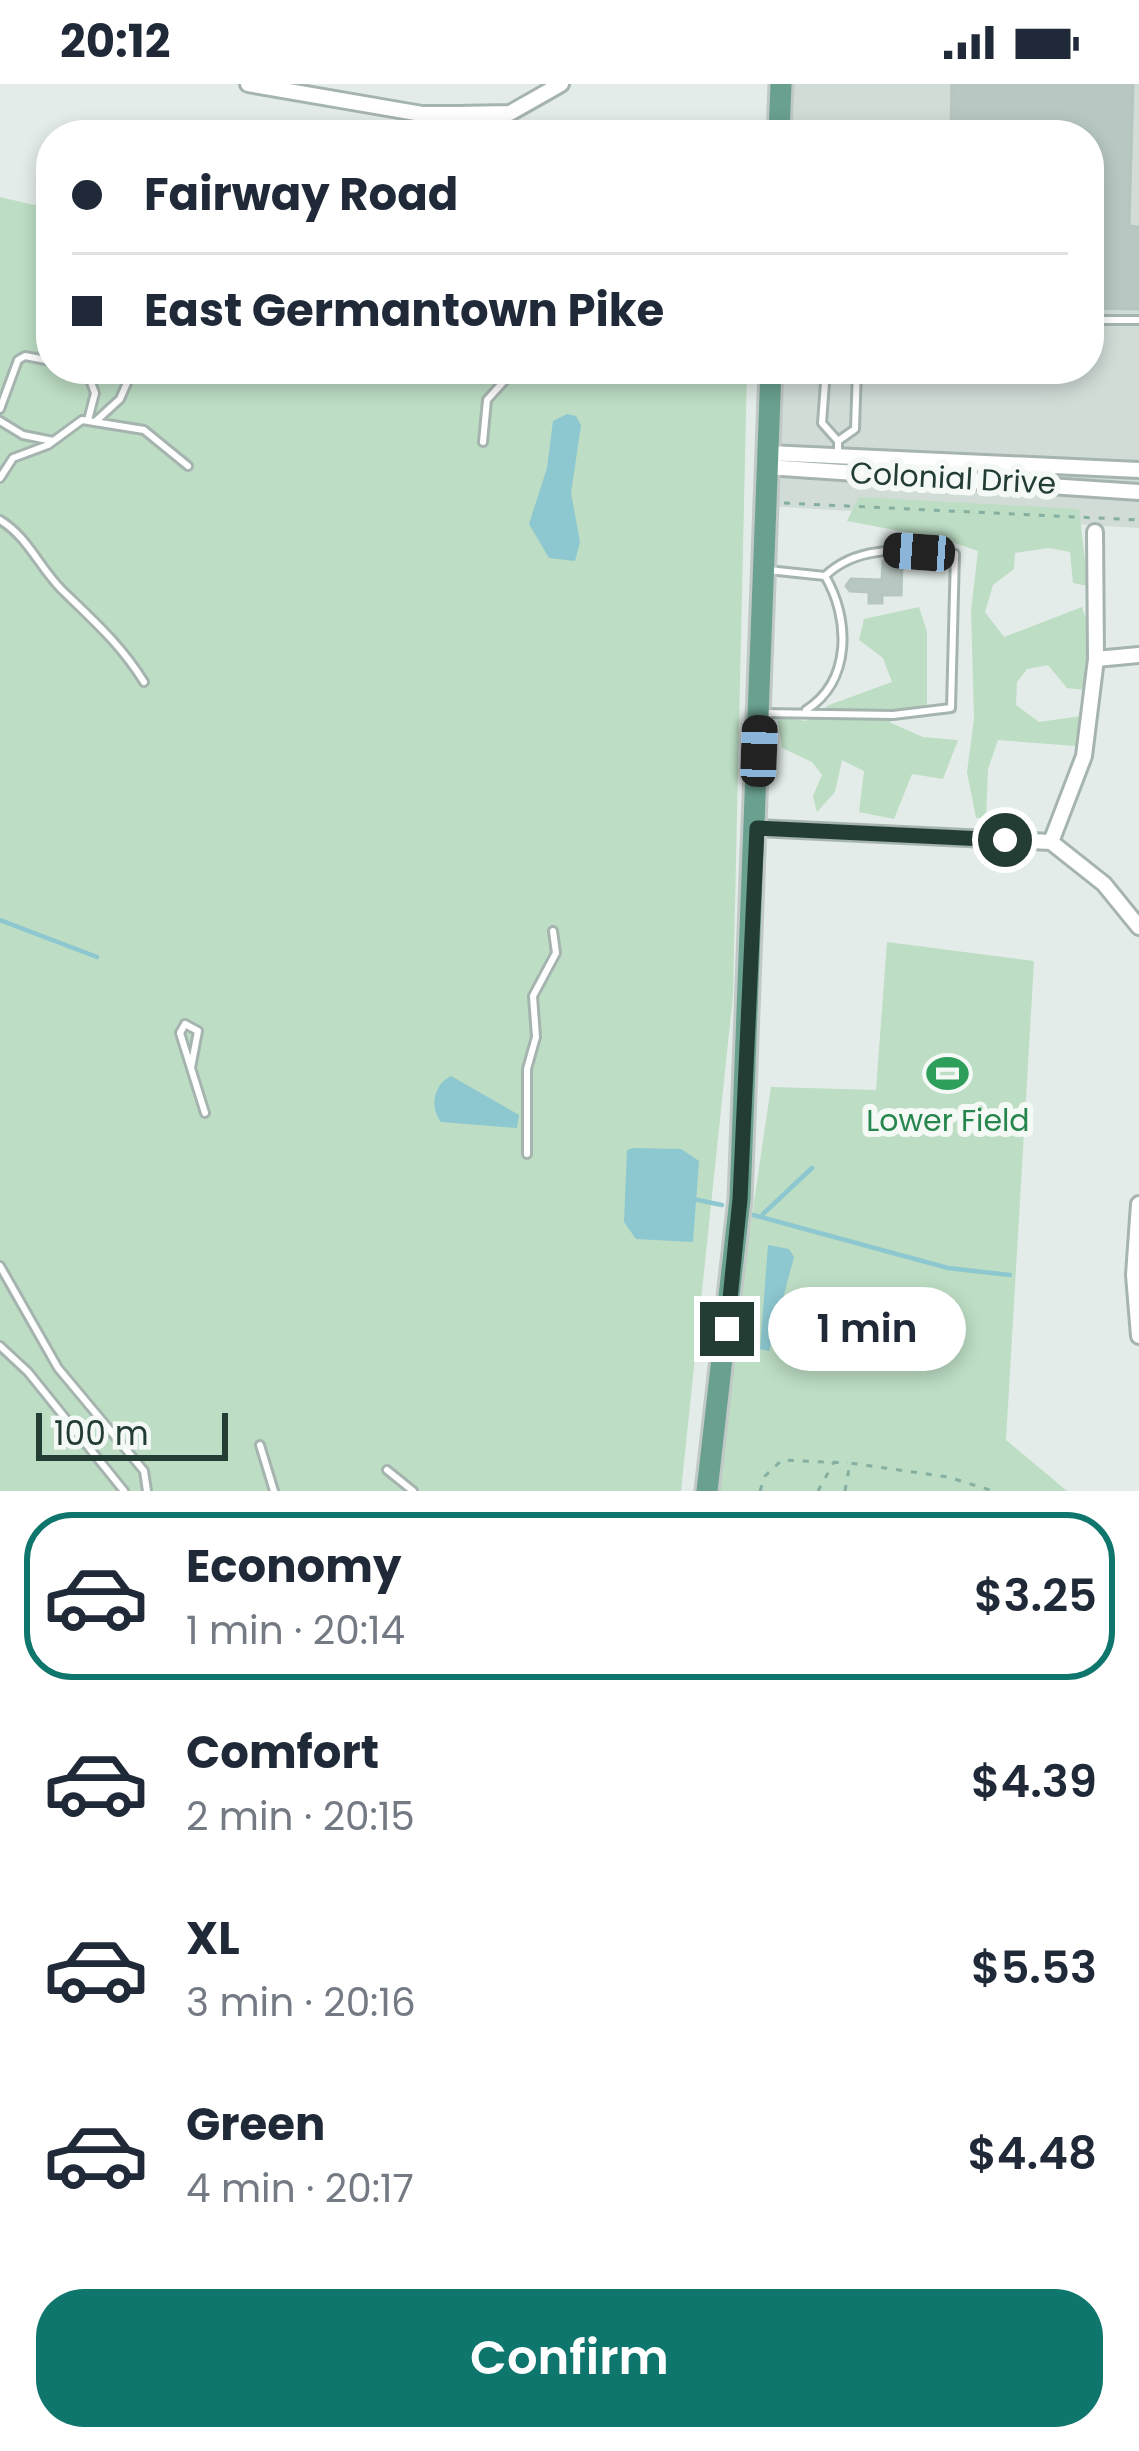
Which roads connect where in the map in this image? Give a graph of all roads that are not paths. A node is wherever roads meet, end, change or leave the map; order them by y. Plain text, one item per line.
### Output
1 (248, 84) edge
2 (561, 84) edge
3 (781, 84) edge
4 (422, 114) junction
5 (421, 120) edge
6 (780, 120) edge
7 (1104, 320) edge
8 (1139, 320) edge
9 (36, 358) edge
10 (92, 384) edge
11 (127, 384) edge
12 (501, 384) edge
13 (771, 384) edge
14 (825, 384) edge
15 (856, 384) edge
16 (0, 409) edge
17 (92, 420) junction
18 (0, 421) edge
19 (53, 441) junction
20 (483, 442) dead end
21 (838, 449) junction
22 (768, 460) junction
23 (188, 466) dead end
24 (1139, 470) edge
25 (0, 478) edge
26 (1139, 492) edge
27 (0, 520) edge
28 (1094, 525) road end
29 (764, 569) junction
30 (825, 576) junction
31 (1139, 655) edge
32 (1096, 659) junction
33 (144, 682) dead end
34 (803, 712) junction
35 (760, 713) junction
36 (757, 828) junction
37 (1051, 842) junction
38 (1139, 927) edge
39 (553, 932) dead end
40 (191, 1068) junction
41 (205, 1113) dead end
42 (527, 1154) dead end
43 (1139, 1204) edge
44 (0, 1266) edge
45 (1139, 1336) edge
46 (0, 1346) edge
47 (260, 1445) dead end
48 (387, 1470) dead end
49 (124, 1491) edge
50 (147, 1491) edge
51 (274, 1491) edge
52 (412, 1491) edge
53 (707, 1491) edge

1 - 4 street
2 - 4 street
3 - 6 main road
4 - 5 street
7 - 8 lane
9 - 16 lane
10 - 17 lane
11 - 17 lane
12 - 20 lane
13 - 22 main road
14 - 21 lane
15 - 21 lane
17 - 19 lane
17 - 23 lane
18 - 19 lane
19 - 25 lane
21 - 22 street, Colonial Drive
21 - 24 street, Colonial Drive
22 - 26 street, Colonial Drive
22 - 29 main road
27 - 33 lane
28 - 32 street
29 - 30 lane
29 - 35 main road
30 - 34 lane
30 - 34 lane
31 - 32 street
32 - 37 street
34 - 35 lane
35 - 36 main road
36 - 37 street
36 - 53 main road
37 - 38 street
39 - 42 lane
40 - 40 lane
40 - 41 lane
43 - 45 street
44 - 50 lane
46 - 49 lane
47 - 51 lane
48 - 52 lane

